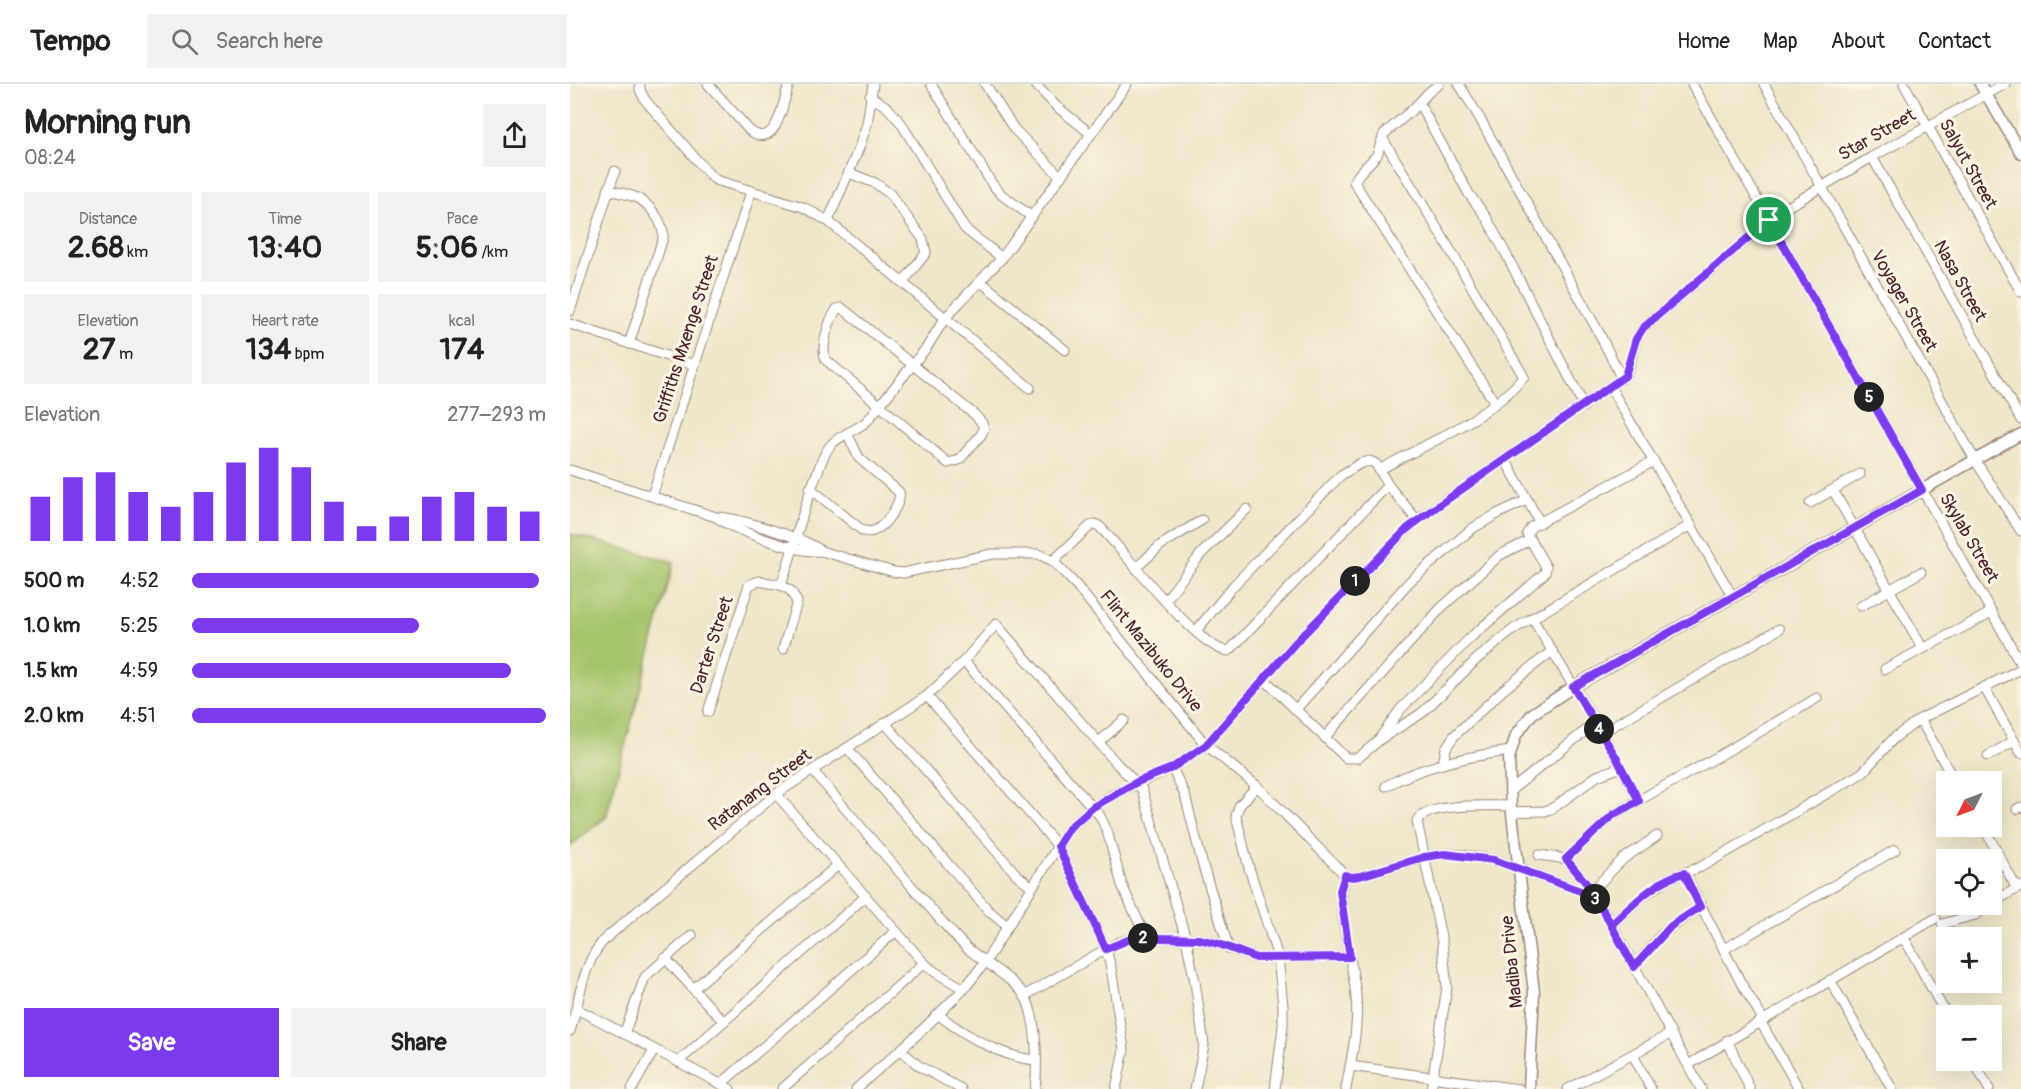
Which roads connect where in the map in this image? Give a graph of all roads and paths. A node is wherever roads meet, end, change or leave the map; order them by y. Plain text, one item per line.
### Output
1 (640, 84) edge
2 (708, 84) edge
3 (789, 84) edge
4 (873, 84) edge
5 (931, 84) edge
6 (985, 84) edge
7 (1035, 84) edge
8 (1439, 84) edge
9 (1459, 84) edge
10 (1692, 84) edge
11 (1764, 84) edge
12 (1904, 84) edge
13 (2005, 84) edge
14 (1123, 86) edge
15 (1986, 88) edge
16 (870, 96) junction
17 (1419, 102) junction
18 (1927, 126) junction
19 (1091, 134) junction
20 (1383, 139) junction
21 (2021, 144) edge
22 (2021, 153) edge
23 (1872, 157) junction
24 (615, 171) dead end
25 (849, 172) junction
26 (1061, 177) junction
27 (1821, 186) junction
28 (608, 190) junction
29 (751, 192) junction
30 (1032, 217) junction
31 (1769, 220) junction
32 (828, 221) junction
33 (1002, 258) junction
34 (980, 281) junction
35 (903, 282) junction
36 (2021, 292) edge
37 (570, 311) edge
38 (945, 318) junction
39 (570, 324) edge
40 (630, 344) junction
41 (1065, 350) dead end
42 (914, 364) junction
43 (694, 365) junction
44 (1622, 379) junction
45 (1610, 387) junction
46 (1030, 388) dead end
47 (1494, 403) junction
48 (881, 406) junction
49 (1584, 406) junction
50 (2021, 420) edge
51 (847, 433) junction
52 (2021, 434) edge
53 (1505, 459) junction
54 (1975, 460) junction
55 (1654, 461) junction
56 (570, 470) edge
57 (1379, 470) junction
58 (1860, 474) dead end
59 (1388, 485) junction
60 (810, 488) junction
61 (1833, 490) junction
62 (1922, 490) junction
63 (652, 496) junction
64 (1527, 500) junction
65 (1810, 503) dead end
66 (1247, 509) dead end
67 (1202, 520) dead end
68 (1417, 520) junction
69 (1540, 523) junction
70 (1691, 525) junction
71 (1855, 528) junction
72 (2021, 531) edge
73 (1530, 540) junction
74 (794, 544) junction
75 (1053, 561) junction
76 (1136, 568) junction
77 (1921, 572) dead end
78 (781, 585) junction
79 (1890, 589) junction
80 (1733, 597) junction
81 (1165, 601) junction
82 (1861, 606) dead end
83 (1992, 612) junction
84 (1532, 618) junction
85 (1779, 629) dead end
86 (1196, 631) junction
87 (783, 649) dead end
88 (1923, 649) junction
89 (1552, 651) junction
90 (964, 661) junction
91 (2021, 664) edge
92 (1885, 669) dead end
93 (2021, 669) edge
94 (1264, 679) junction
95 (1573, 687) junction
96 (1984, 687) junction
97 (927, 696) junction
98 (1817, 698) dead end
99 (1296, 709) junction
100 (708, 712) dead end
101 (1920, 719) junction
102 (1124, 720) dead end
103 (885, 723) junction
104 (1595, 723) junction
105 (1601, 733) junction
106 (1325, 737) junction
107 (2014, 741) junction
108 (1099, 742) junction
109 (1377, 742) junction
110 (1206, 745) junction
111 (847, 748) junction
112 (1510, 751) junction
113 (2021, 753) edge
114 (1988, 756) dead end
115 (1443, 764) junction
116 (1621, 767) junction
117 (1172, 768) junction
118 (813, 771) junction
119 (1949, 771) edge
120 (1137, 782) junction
121 (1257, 786) junction
122 (1386, 786) dead end
123 (1510, 791) junction
124 (776, 794) junction
125 (1639, 801) junction
126 (1093, 807) junction
127 (1512, 809) junction
128 (1658, 836) dead end
129 (1989, 837) edge
130 (1058, 846) junction
131 (1895, 850) dead end
132 (1539, 855) dead end
133 (1424, 857) junction
134 (1566, 859) junction
135 (838, 865) junction
136 (1518, 868) junction
137 (1684, 873) junction
138 (1345, 875) junction
139 (1032, 887) junction
140 (2019, 887) edge
141 (1590, 892) junction
142 (866, 896) junction
143 (2002, 897) edge
144 (1700, 907) junction
145 (1975, 915) edge
146 (1611, 925) junction
147 (1007, 926) junction
148 (896, 931) junction
149 (692, 935) dead end
150 (1146, 938) junction
151 (1186, 939) junction
152 (1902, 939) junction
153 (1106, 949) junction
154 (1229, 949) junction
155 (1724, 949) junction
156 (1278, 957) junction
157 (1350, 957) junction
158 (665, 958) junction
159 (986, 962) junction
160 (924, 963) junction
161 (1634, 967) junction
162 (1830, 980) junction
163 (964, 989) junction
164 (693, 990) junction
165 (1024, 996) junction
166 (1941, 1005) edge
167 (577, 1009) junction
168 (939, 1015) junction
169 (1762, 1020) junction
170 (723, 1021) junction
171 (570, 1031) edge
172 (624, 1034) junction
173 (1670, 1034) junction
174 (1727, 1040) junction
175 (654, 1050) junction
176 (901, 1050) junction
177 (1632, 1055) junction
178 (1036, 1060) junction
179 (678, 1062) junction
180 (1688, 1065) junction
181 (1350, 1066) junction
182 (1979, 1071) edge
183 (1433, 1077) junction
184 (726, 1087) edge
185 (632, 1089) edge
186 (782, 1089) edge
187 (857, 1089) edge
188 (961, 1089) edge
189 (1035, 1089) edge
190 (1116, 1089) edge
191 (1195, 1089) edge
192 (1275, 1089) edge
193 (1346, 1089) edge
194 (1431, 1089) edge
195 (1519, 1089) edge
196 (1529, 1089) edge
197 (1568, 1089) edge
198 (1651, 1089) edge
199 (1701, 1089) edge
200 (1750, 1089) edge
201 (1799, 1089) edge
202 (1892, 1089) edge
203 (1989, 1089) edge

1 - 29 street
2 - 3 street
4 - 16 street
5 - 30 street
6 - 26 street
7 - 19 street
8 - 17 street
9 - 44 street
10 - 31 street, Skylab Street
11 - 27 street, Voyager Street
12 - 18 street, Salyut Street
13 - 15 street, Star Street
14 - 19 street
15 - 18 street, Star Street
15 - 21 street
15 - 22 street
16 - 25 street
16 - 33 street
17 - 20 street
17 - 49 street
18 - 23 street, Star Street
18 - 36 street, Salyut Street
19 - 26 street
20 - 47 street
20 - 47 street
23 - 27 street, Star Street
23 - 50 street, Nasa Street
24 - 28 street
25 - 32 street
25 - 35 street
26 - 30 street
27 - 31 street, Star Street
27 - 54 street, Voyager Street
28 - 37 street
28 - 40 street
29 - 32 street
29 - 43 street, Griffiths Mxenge Street
30 - 33 street
31 - 44 street, Star Street
31 - 62 street, Skylab Street
32 - 35 street
33 - 34 street
34 - 38 street
34 - 41 street
35 - 38 street
38 - 42 street
38 - 46 street
39 - 40 street
40 - 43 street
42 - 48 street
42 - 48 street
42 - 48 street
43 - 63 street, Griffiths Mxenge Street
44 - 45 street
45 - 49 street
45 - 55 street
47 - 57 street
48 - 51 street
49 - 53 street
51 - 60 street
51 - 60 street
52 - 54 street
53 - 64 street
53 - 68 street
54 - 62 street
54 - 72 street, Voyager Street
55 - 69 street
55 - 70 street
56 - 63 street
57 - 59 street
57 - 86 street
58 - 61 street
59 - 68 street
59 - 86 street
60 - 74 street
61 - 65 street
61 - 71 street
62 - 71 street
62 - 83 street, Skylab Street
63 - 74 street
64 - 69 street
64 - 99 street
66 - 81 street
67 - 76 street
68 - 94 street
69 - 73 street
70 - 80 street
70 - 84 street
71 - 79 street
71 - 80 street
73 - 106 street
73 - 109 street
74 - 75 street
74 - 78 street
75 - 76 street
75 - 110 street, Flint Mazibuko Drive
76 - 81 street
77 - 79 street
78 - 87 street
78 - 100 street, Darter Street
79 - 82 street
79 - 88 street
80 - 95 street
81 - 86 street
83 - 88 street
83 - 91 street, Skylab Street
84 - 89 street
84 - 109 street
85 - 105 street
88 - 92 street
89 - 95 street
89 - 115 street
90 - 97 street, Ratanang Street
90 - 108 street, Ratanang Street
90 - 126 street
93 - 96 street
94 - 99 street
94 - 110 street
95 - 104 street
95 - 112 street
96 - 101 street
96 - 107 street
97 - 103 street, Ratanang Street
97 - 130 street
98 - 125 street
99 - 106 street
101 - 119 street
101 - 137 street
102 - 108 street
103 - 111 street, Ratanang Street
103 - 139 street
104 - 105 street
104 - 123 street
105 - 116 street
106 - 109 street
107 - 113 street
107 - 114 street
108 - 120 street
110 - 117 street
110 - 121 street, Flint Mazibuko Drive
111 - 118 street, Ratanang Street
111 - 147 street
112 - 115 street
112 - 123 street, Madiba Drive
115 - 122 street
116 - 125 street
116 - 127 street
117 - 120 street
117 - 154 street
118 - 124 street, Ratanang Street
118 - 159 street
120 - 126 street
120 - 151 street
121 - 138 street, Flint Mazibuko Drive
121 - 156 street
123 - 127 street, Madiba Drive
124 - 135 street
124 - 167 street, Ratanang Street
125 - 134 street
126 - 130 street
126 - 150 street
127 - 133 street
127 - 136 street, Madiba Drive
128 - 141 street
129 - 140 street
130 - 139 street
130 - 153 street
131 - 155 street
132 - 134 street
133 - 136 street
133 - 138 street
133 - 183 street
134 - 141 street
135 - 142 street
135 - 164 street
136 - 141 street
136 - 196 street, Madiba Drive
137 - 144 street
137 - 146 street
138 - 157 street
139 - 147 street
140 - 143 street
141 - 146 street
142 - 148 street
142 - 170 street
144 - 155 street
144 - 161 street
145 - 152 street
146 - 161 street
147 - 159 street
148 - 160 street
148 - 184 street
149 - 158 street
150 - 151 street
150 - 153 street
151 - 154 street
151 - 191 street
152 - 162 street
152 - 166 street
153 - 165 street
153 - 190 street
154 - 156 street
155 - 169 street
156 - 157 street
156 - 192 street
157 - 181 street
158 - 164 street
158 - 172 street
159 - 163 street
159 - 165 street
160 - 163 street
160 - 186 street
161 - 173 street
162 - 169 street
162 - 202 street
163 - 168 street
164 - 170 street
165 - 178 street
167 - 171 street, Ratanang Street
167 - 172 street
168 - 176 street
168 - 178 street
169 - 174 street
169 - 201 street
170 - 179 street
172 - 175 street
173 - 177 street
173 - 180 street
174 - 180 street
174 - 200 street
175 - 179 street
175 - 185 street
176 - 187 street
176 - 188 street
177 - 197 street
177 - 198 street
178 - 189 street
179 - 184 street
180 - 199 street
181 - 183 street
181 - 193 street
182 - 203 street
183 - 194 street
183 - 195 street

